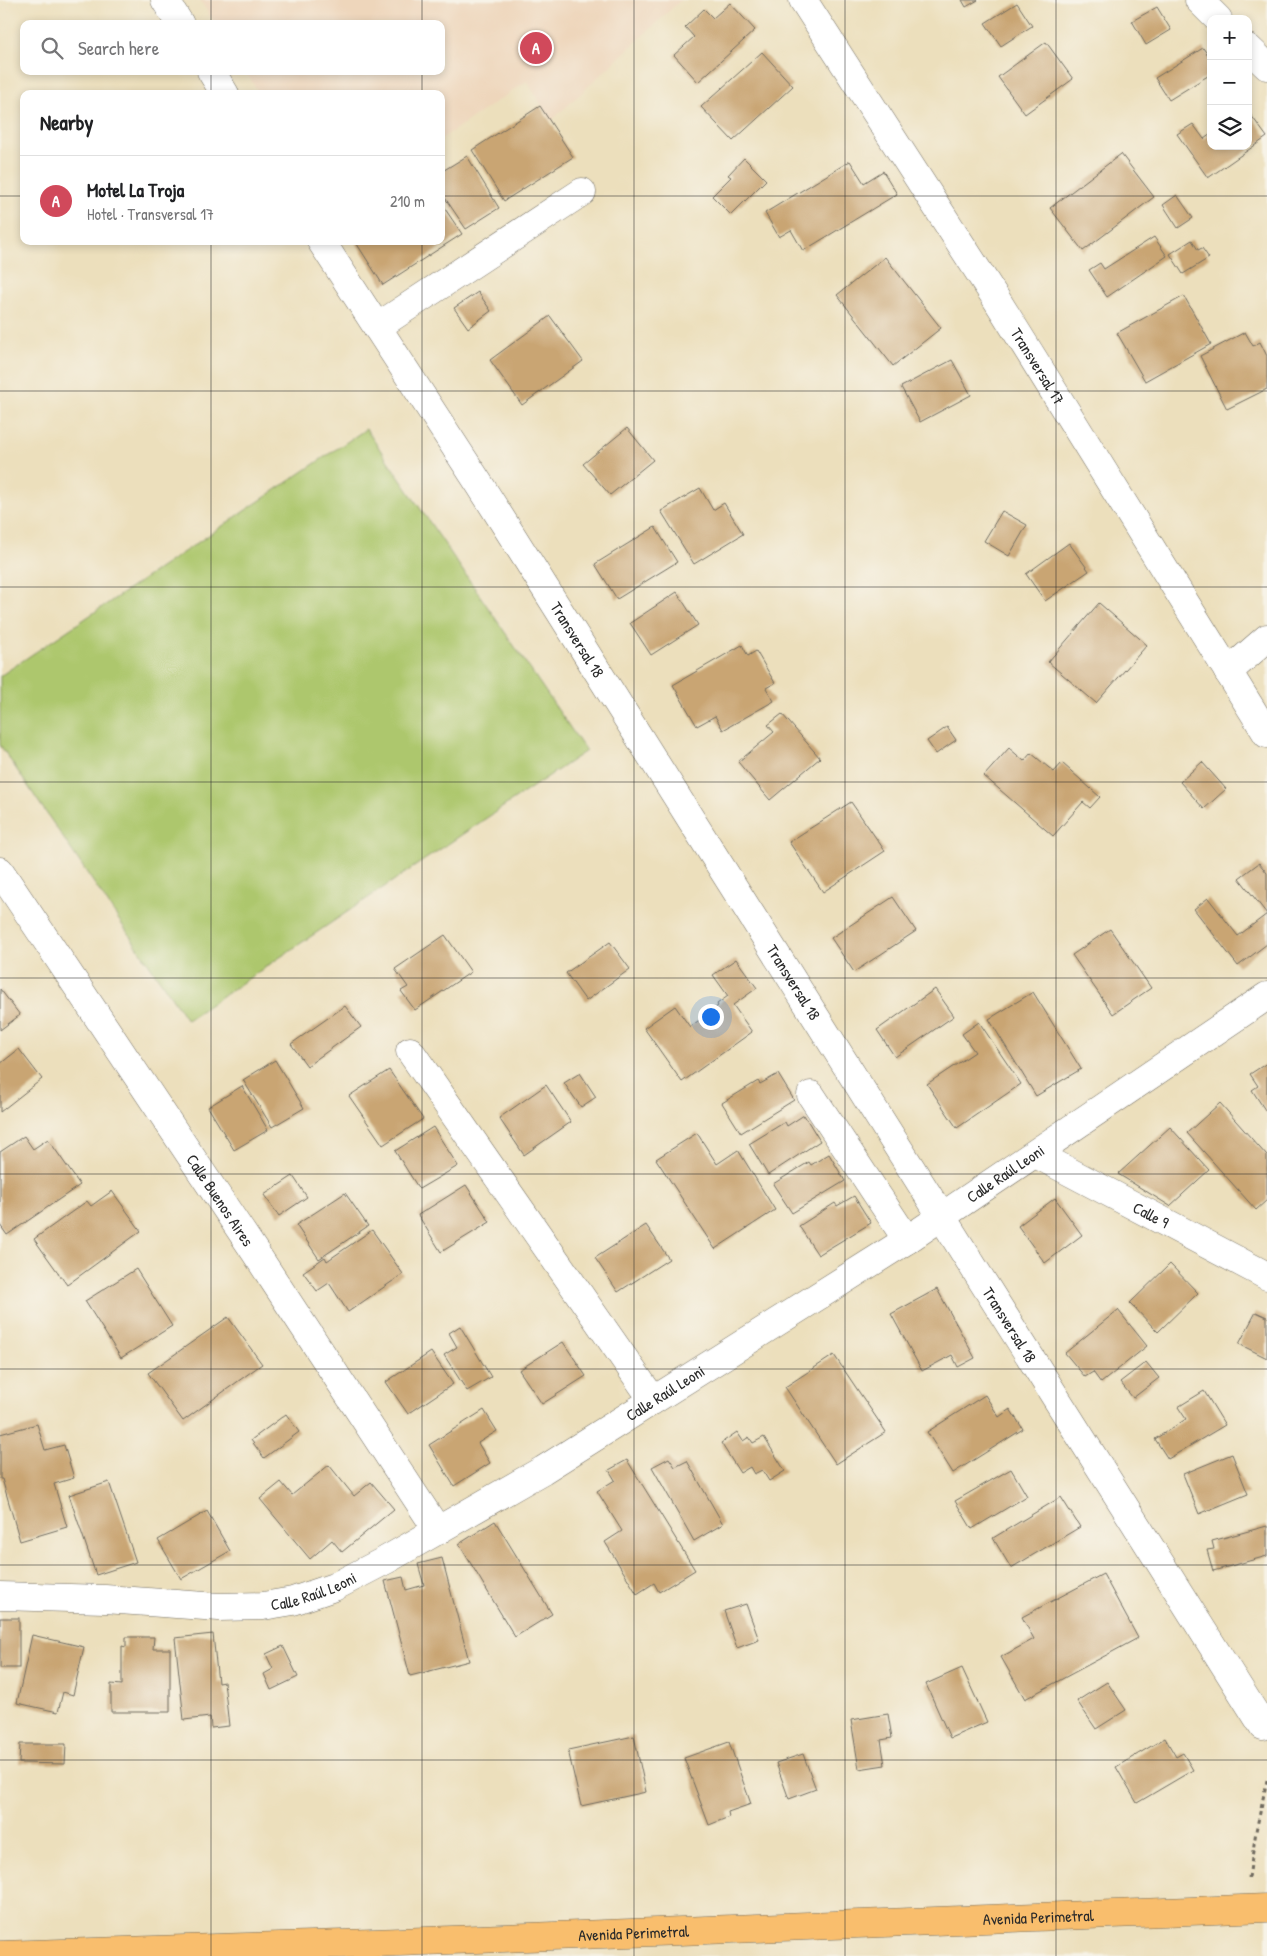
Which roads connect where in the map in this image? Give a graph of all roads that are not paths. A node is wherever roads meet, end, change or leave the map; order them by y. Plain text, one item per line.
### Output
1 (164, 0) edge
2 (803, 0) edge
3 (1199, 0) edge
4 (1214, 15) edge
5 (177, 20) edge
6 (1252, 52) edge
7 (1267, 66) edge
8 (214, 75) edge
9 (223, 90) edge
10 (582, 192) dead end
11 (324, 245) edge
12 (377, 327) junction
13 (1267, 638) edge
14 (1228, 672) junction
15 (1267, 734) edge
16 (0, 871) edge
17 (1267, 996) edge
18 (410, 1051) dead end
19 (812, 1095) dead end
20 (1036, 1154) junction
21 (942, 1217) junction
22 (907, 1240) junction
23 (1267, 1276) edge
24 (653, 1400) junction
25 (438, 1531) junction
26 (0, 1596) edge
27 (1263, 1726) dead end
28 (1256, 1908) edge
29 (0, 1955) edge

1 - 5 street
2 - 14 street, Transversal 17
3 - 4 street
6 - 7 street
8 - 9 street
10 - 12 street
11 - 12 street, Transversal 18
12 - 21 street, Transversal 18
13 - 14 street
14 - 15 street, Transversal 17
16 - 25 street, Calle Buenos Aires
17 - 20 street, Calle Raúl Leoni
18 - 24 street
19 - 22 street
20 - 21 street, Calle Raúl Leoni
20 - 23 street, Calle 9
21 - 22 street, Calle Raúl Leoni
21 - 27 street, Transversal 18
22 - 24 street, Calle Raúl Leoni
24 - 25 street, Calle Raúl Leoni
25 - 26 street, Calle Raúl Leoni
28 - 29 highway, Avenida Perimetral

